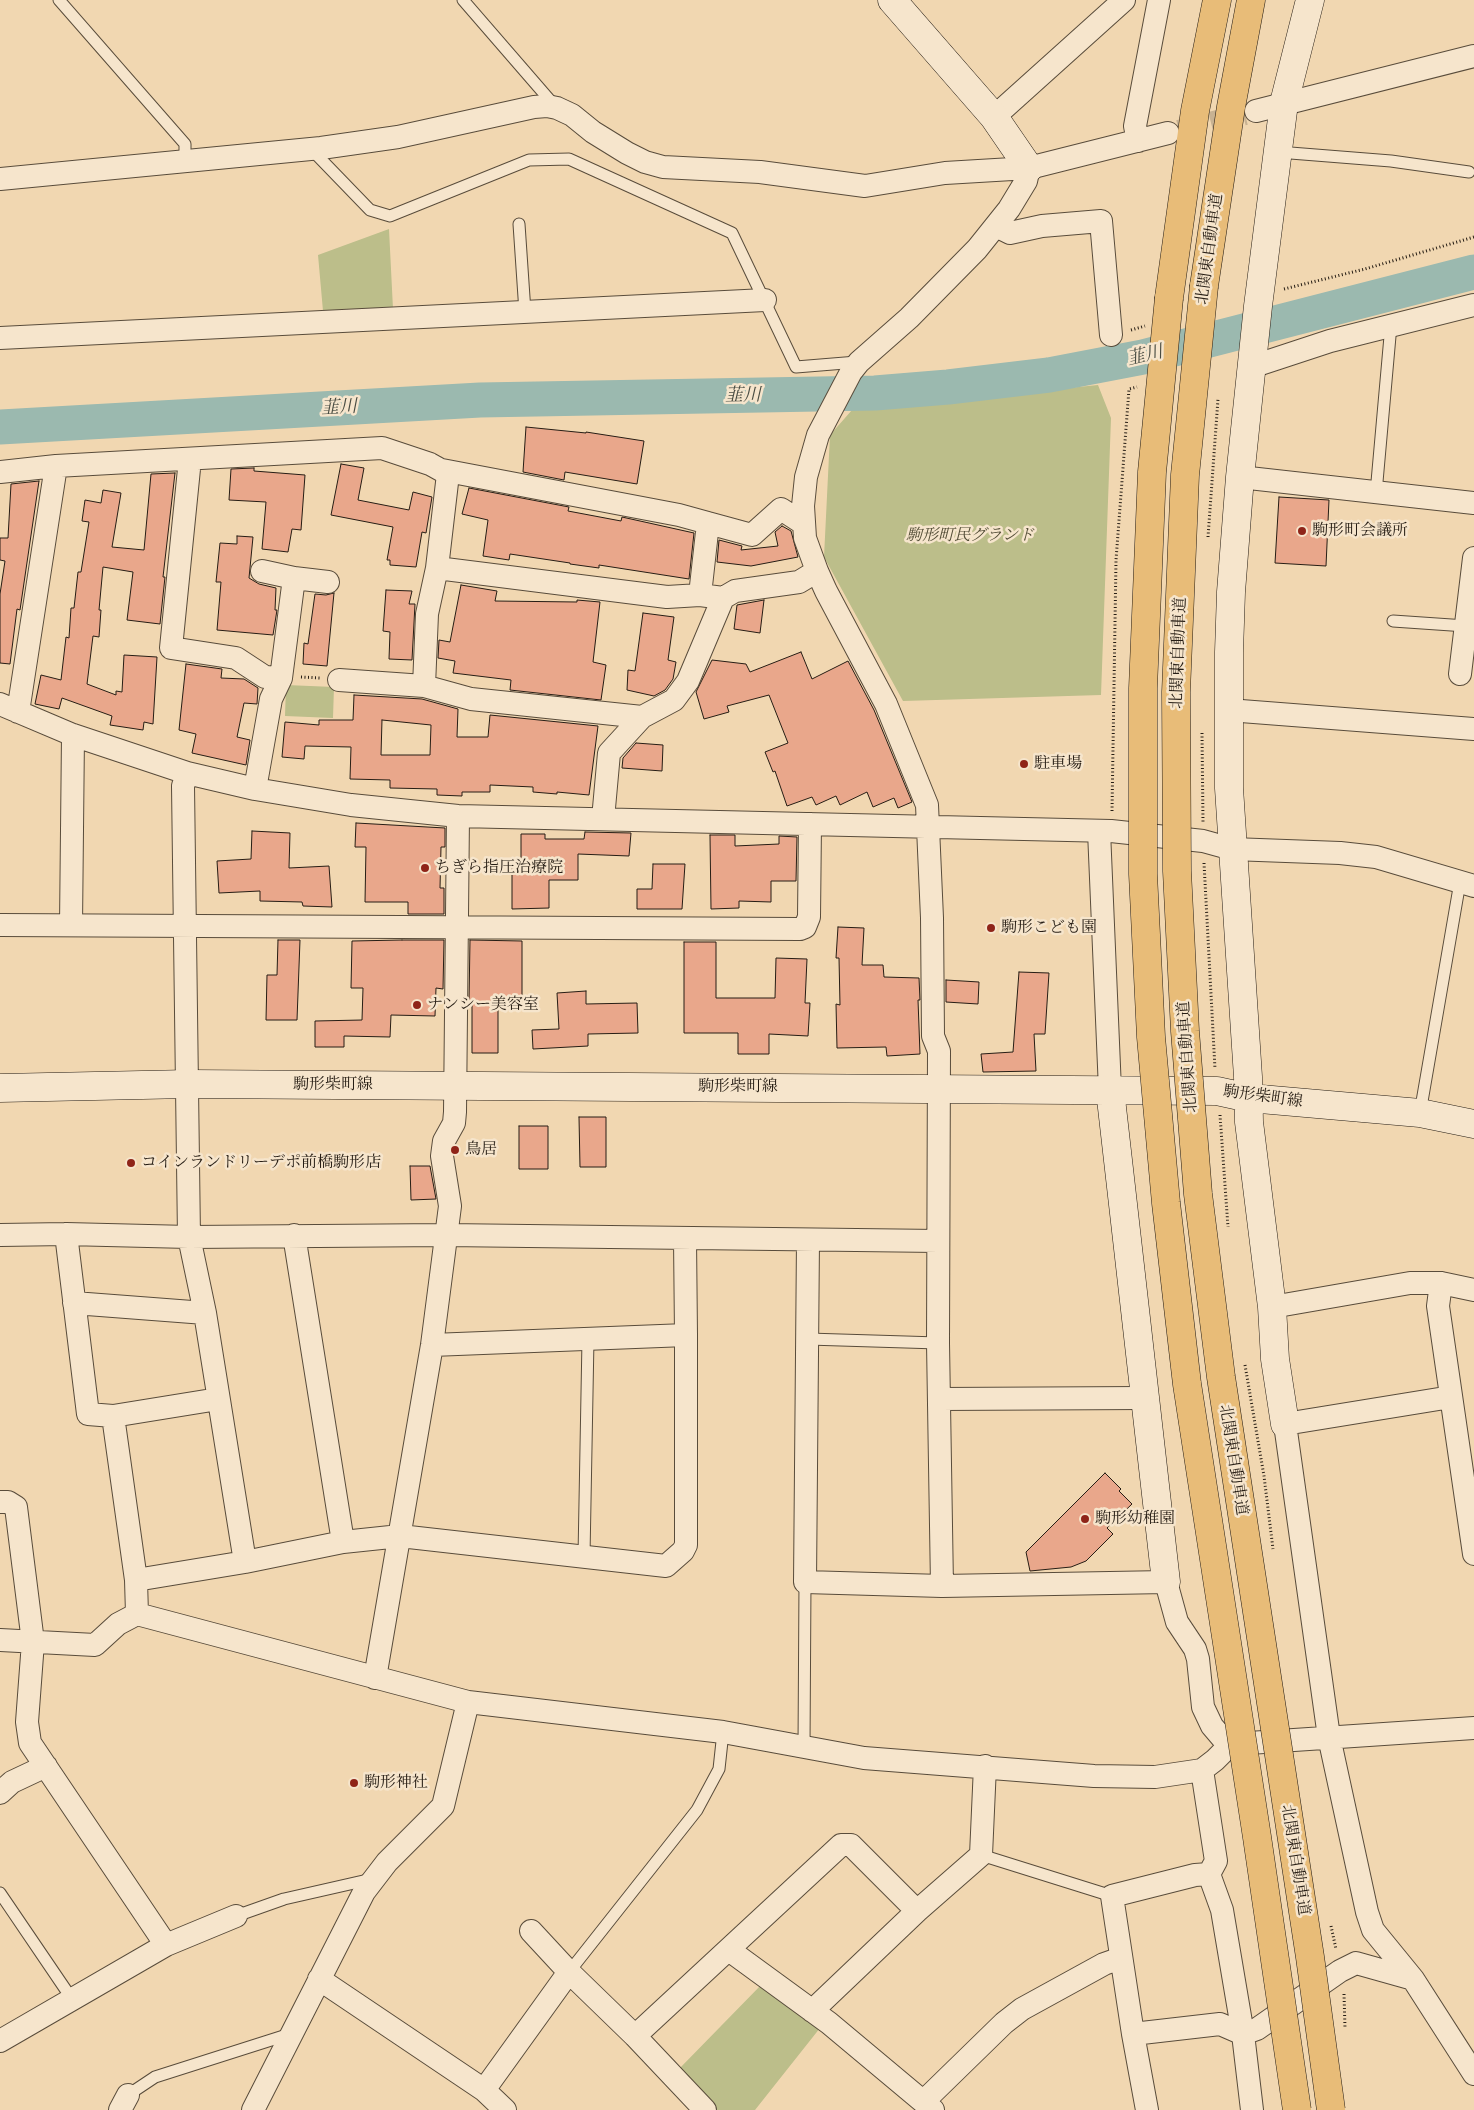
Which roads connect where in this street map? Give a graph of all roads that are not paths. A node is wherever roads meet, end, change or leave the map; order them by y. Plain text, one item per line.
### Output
1 (59, 0) edge
2 (463, 0) edge
3 (892, 0) edge
4 (1124, 0) edge
5 (1159, 0) edge
6 (1217, 0) edge
7 (1251, 0) edge
8 (1310, 0) edge
9 (1474, 56) edge
10 (1284, 103) junction
11 (557, 108) junction
12 (1256, 111) tunnel mouth
13 (994, 117) junction
14 (1168, 134) tunnel mouth
15 (1138, 141) junction
16 (311, 149) junction
17 (1278, 152) junction
18 (185, 160) junction
19 (1029, 168) junction
20 (1469, 172) dead end
21 (0, 179) edge
22 (518, 224) dead end
23 (996, 226) junction
24 (765, 300) junction
25 (1474, 305) edge
26 (525, 312) junction
27 (1391, 325) junction
28 (1111, 335) dead end
29 (0, 338) edge
30 (1251, 363) junction
31 (855, 367) junction
32 (190, 458) junction
33 (56, 466) junction
34 (442, 470) junction
35 (0, 472) edge
36 (1240, 477) junction
37 (1376, 493) junction
38 (1474, 503) edge
39 (708, 523) junction
40 (804, 524) junction
41 (1474, 558) edge
42 (437, 568) junction
43 (262, 571) dead end
44 (817, 571) junction
45 (294, 578) junction
46 (328, 582) dead end
47 (700, 595) junction
48 (723, 598) junction
49 (1393, 621) dead end
50 (1466, 626) junction
51 (1460, 674) dead end
52 (281, 678) junction
53 (340, 680) road end
54 (424, 686) junction
55 (9, 708) edge
56 (1228, 710) junction
57 (642, 717) junction
58 (1474, 729) edge
59 (73, 735) junction
60 (187, 773) junction
61 (255, 789) junction
62 (458, 816) junction
63 (603, 819) junction
64 (810, 824) junction
65 (929, 827) junction
66 (1099, 831) junction
67 (1232, 849) junction
68 (1467, 884) edge
69 (0, 925) edge
70 (71, 925) junction
71 (186, 925) junction
72 (457, 928) junction
73 (189, 1084) junction
74 (456, 1086) junction
75 (0, 1088) edge
76 (938, 1088) junction
77 (1110, 1090) junction
78 (1249, 1098) junction
79 (1420, 1113) junction
80 (1474, 1124) edge
81 (66, 1234) junction
82 (294, 1235) junction
83 (446, 1235) junction
84 (0, 1236) edge
85 (189, 1237) junction
86 (684, 1239) junction
87 (808, 1240) junction
88 (938, 1241) junction
89 (1442, 1283) junction
90 (1474, 1290) edge
91 (74, 1303) junction
92 (1272, 1307) junction
93 (205, 1313) junction
94 (686, 1335) junction
95 (588, 1339) junction
96 (808, 1339) junction
97 (938, 1343) junction
98 (432, 1346) junction
99 (1143, 1398) junction
100 (1451, 1398) junction
101 (218, 1399) junction
102 (939, 1400) junction
103 (113, 1416) junction
104 (1285, 1424) junction
105 (0, 1502) edge
106 (400, 1536) junction
107 (343, 1542) junction
108 (1474, 1554) edge
109 (584, 1556) junction
110 (245, 1562) junction
111 (136, 1580) junction
112 (805, 1582) junction
113 (1166, 1582) junction
114 (942, 1586) junction
115 (136, 1614) junction
116 (0, 1640) edge
117 (33, 1642) junction
118 (375, 1678) junction
119 (468, 1702) junction
120 (1474, 1728) edge
121 (723, 1732) junction
122 (1329, 1737) junction
123 (1229, 1746) junction
124 (804, 1747) junction
125 (46, 1766) junction
126 (984, 1766) junction
127 (1202, 1770) junction
128 (0, 1793) edge
129 (981, 1855) junction
130 (1209, 1874) junction
131 (374, 1878) junction
132 (0, 1892) edge
133 (1112, 1896) junction
134 (917, 1911) junction
135 (236, 1916) joint
136 (531, 1931) dead end
137 (166, 1945) junction
138 (729, 1950) junction
139 (1121, 1958) junction
140 (569, 1972) junction
141 (319, 1979) junction
142 (1413, 1979) junction
143 (72, 1999) junction
144 (812, 2011) junction
145 (292, 2034) junction
146 (1133, 2034) junction
147 (1243, 2034) junction
148 (635, 2036) junction
149 (0, 2041) edge
150 (1474, 2074) edge
151 (484, 2090) junction
152 (124, 2102) edge
153 (929, 2106) edge
154 (253, 2110) edge
155 (505, 2110) edge
156 (705, 2110) edge
157 (1147, 2110) edge
158 (1252, 2110) edge
159 (1297, 2110) edge
160 (1331, 2110) edge

1 - 18 lane
2 - 11 lane
3 - 13 street
4 - 13 street
5 - 15 street
6 - 159 highway, 北関東自動車道, bridge
7 - 160 highway, 北関東自動車道, bridge
8 - 10 street
9 - 10 street
10 - 12 street
10 - 17 street
11 - 16 street
11 - 19 street
13 - 19 street
14 - 15 street
15 - 19 street
16 - 18 street
16 - 24 lane
17 - 20 lane
17 - 30 street
18 - 21 street
19 - 23 street
22 - 26 lane
23 - 28 street
23 - 31 street
24 - 26 street
24 - 31 lane
25 - 27 street
26 - 29 street
27 - 30 street
27 - 37 lane
30 - 36 street
31 - 40 street
32 - 33 street
32 - 34 street
32 - 52 street
33 - 35 street
33 - 55 street
34 - 39 street
34 - 42 street
36 - 37 street
36 - 56 street
37 - 38 street
39 - 40 street
39 - 47 street
40 - 44 street
41 - 50 street
42 - 47 street
42 - 54 street
43 - 45 street
44 - 48 street
44 - 65 street
45 - 46 street
45 - 52 street
47 - 48 street
48 - 57 street
49 - 50 lane
50 - 51 street
52 - 61 street
53 - 54 street
54 - 57 street
55 - 59 street
56 - 58 street
56 - 67 street
57 - 63 street
59 - 60 street
59 - 70 street
60 - 61 street
60 - 71 street
61 - 62 street
62 - 63 street
62 - 72 street
63 - 64 street
64 - 65 street
64 - 72 street
65 - 66 street
65 - 76 street
66 - 67 street
66 - 77 street
67 - 68 street
67 - 78 street
68 - 79 lane
69 - 70 street
70 - 71 street
71 - 72 street
71 - 73 street
72 - 74 street
73 - 74 street, 駒形柴町線
73 - 75 street, 駒形柴町線
73 - 85 street
74 - 76 street, 駒形柴町線
74 - 83 street
76 - 77 street, 駒形柴町線
76 - 88 street
77 - 78 street, 駒形柴町線
77 - 99 street
78 - 79 street, 駒形柴町線
78 - 92 street
79 - 80 street, 駒形柴町線
81 - 84 street
81 - 85 street
81 - 91 street
82 - 83 street
82 - 85 street
82 - 107 street
83 - 86 street
83 - 98 street
85 - 93 street
86 - 87 street
86 - 94 street
87 - 88 street
87 - 96 street
88 - 97 street
89 - 90 street
89 - 92 street
89 - 100 street
91 - 93 street
91 - 103 street
92 - 104 street
93 - 101 street
94 - 95 street
94 - 109 street
95 - 98 street
95 - 109 lane
96 - 97 lane
96 - 112 street
97 - 102 street
98 - 106 street
99 - 102 street
99 - 113 street
100 - 104 street
100 - 108 street
101 - 103 street
101 - 110 street
102 - 114 street
103 - 111 street
104 - 122 street
105 - 117 street
106 - 107 street
106 - 109 street
106 - 118 street
107 - 110 street
110 - 111 street
111 - 115 street
112 - 114 street
112 - 124 lane
113 - 114 street
113 - 123 street
115 - 117 street
115 - 118 street
116 - 117 street
117 - 125 street
118 - 119 street
119 - 121 street
119 - 131 street
120 - 122 street
121 - 124 street
121 - 140 lane
122 - 123 street
122 - 142 street
123 - 127 street
124 - 126 street
125 - 128 street
125 - 137 street
126 - 127 street
126 - 129 street
127 - 130 street
129 - 133 lane
129 - 134 street
130 - 133 street
130 - 147 street
131 - 135 lane
131 - 141 street
132 - 143 lane
133 - 139 street
134 - 138 street
134 - 144 street
135 - 137 street
136 - 140 street
137 - 143 street
138 - 144 street
138 - 148 street
139 - 146 street
139 - 153 street
140 - 148 street
140 - 151 street
141 - 145 street
141 - 151 street
142 - 147 street
142 - 150 street
143 - 149 street
144 - 153 street
145 - 152 lane
145 - 154 street
146 - 147 street
146 - 157 street
147 - 158 street
148 - 156 street
151 - 155 street

